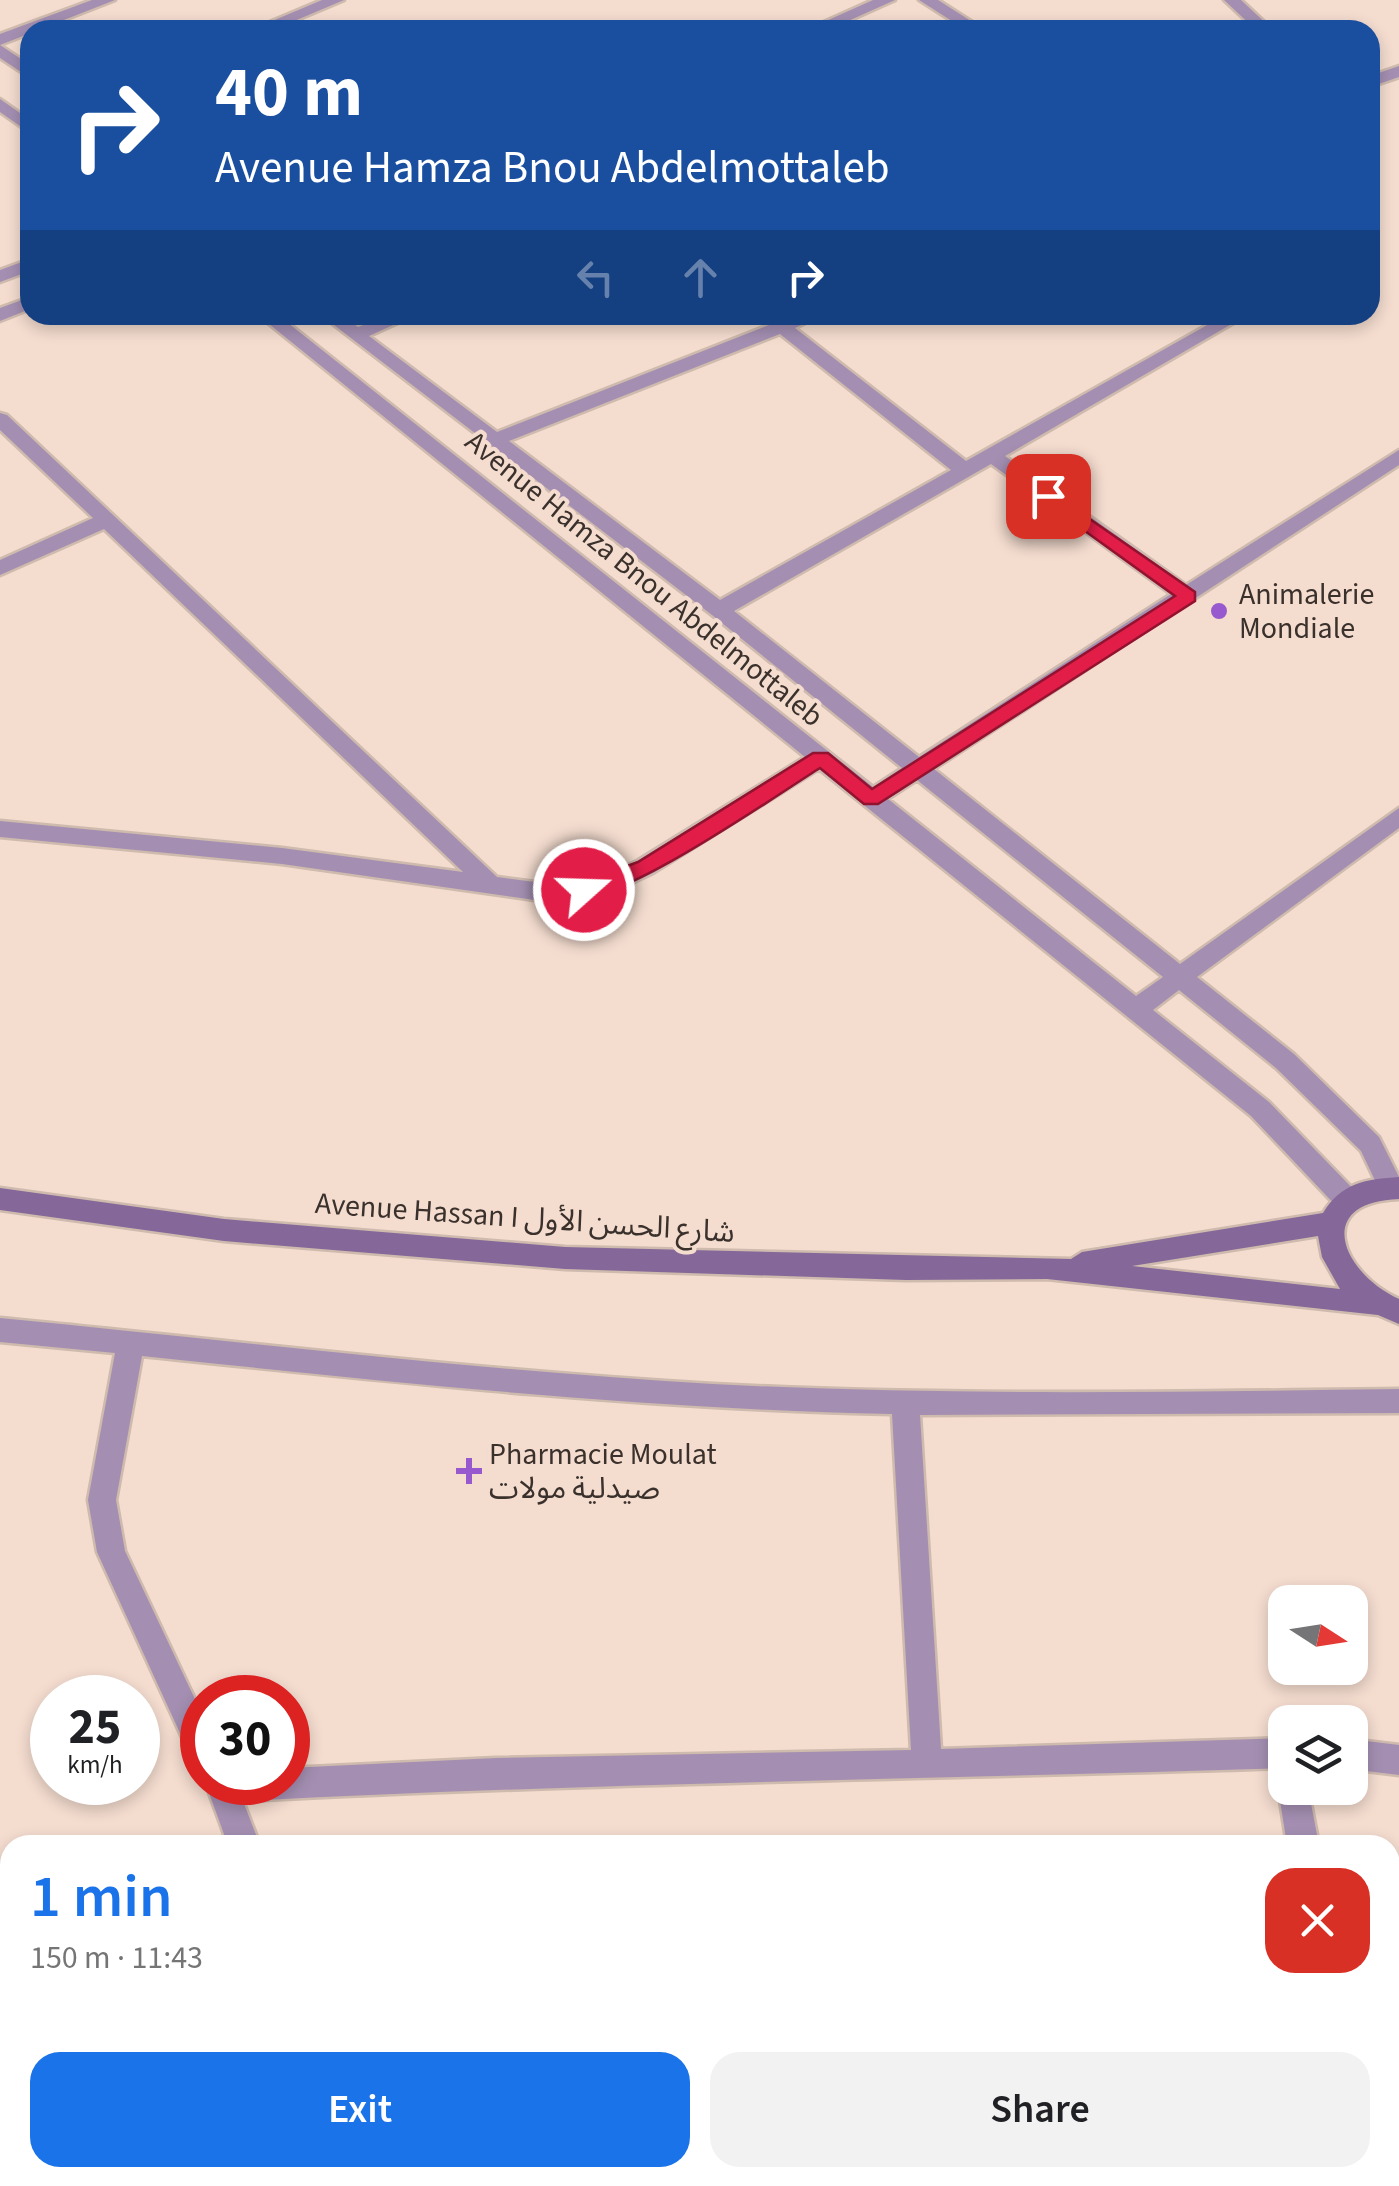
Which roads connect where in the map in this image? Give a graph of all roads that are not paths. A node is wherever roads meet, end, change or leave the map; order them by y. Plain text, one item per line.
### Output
1 (107, 0) edge
2 (336, 0) edge
3 (887, 0) edge
4 (927, 0) edge
5 (1232, 0) edge
6 (54, 20) edge
7 (285, 20) edge
8 (838, 20) edge
9 (960, 20) edge
10 (1254, 20) edge
11 (0, 50) edge
12 (20, 66) edge
13 (279, 325) edge
14 (343, 325) edge
15 (379, 325) edge
16 (766, 325) edge
17 (780, 325) edge
18 (1221, 325) edge
19 (355, 334) junction
20 (0, 419) edge
21 (495, 440) junction
22 (993, 456) junction
23 (1399, 456) edge
24 (964, 470) junction
25 (106, 520) junction
26 (0, 568) edge
27 (1188, 596) junction
28 (719, 610) junction
29 (820, 758) junction
30 (917, 767) junction
31 (871, 799) junction
32 (1399, 816) edge
33 (0, 829) edge
34 (490, 884) junction
35 (1183, 977) junction
36 (1135, 1010) junction
37 (1395, 1188) edge
38 (0, 1199) edge
39 (1340, 1212) junction
40 (1047, 1268) junction
41 (1387, 1308) edge
42 (0, 1330) edge
43 (131, 1342) junction
44 (1399, 1401) edge
45 (905, 1403) junction
46 (180, 1699) edge
47 (1268, 1754) edge
48 (1368, 1756) edge
49 (1399, 1760) edge
50 (926, 1763) junction
51 (310, 1781) edge
52 (229, 1805) edge
53 (1296, 1805) edge
54 (240, 1835) edge
55 (1301, 1835) edge

1 - 6 street
2 - 7 street
3 - 8 street
4 - 9 street
5 - 10 street
11 - 12 street
13 - 29 street, Avenue Hamza Bnou Abdelmottaleb
14 - 19 street
15 - 19 street
16 - 21 street
17 - 24 street
18 - 22 street
19 - 21 street
20 - 25 street
21 - 28 street
22 - 24 street
22 - 27 street
23 - 27 street
24 - 28 street
25 - 26 street
25 - 34 street
27 - 30 street
28 - 30 street
29 - 31 street, Avenue Hamza Bnou Abdelmottaleb
29 - 34 street
30 - 31 street
30 - 35 street
31 - 36 street, Avenue Hamza Bnou Abdelmottaleb
32 - 35 street
33 - 34 street
35 - 36 street
35 - 37 street
36 - 39 street, Avenue Hamza Bnou Abdelmottaleb
37 - 39 main road, Avenue Hassan I شارع الحسن الأول
38 - 40 main road, Avenue Hassan I شارع الحسن الأول
39 - 40 main road, Avenue Hassan I شارع الحسن الأول
39 - 41 main road
40 - 41 main road, Avenue Hassan I شارع الحسن الأول
42 - 43 street
43 - 45 street
43 - 46 street
44 - 45 street
45 - 50 street
47 - 50 street
48 - 49 street
50 - 51 street
52 - 54 street
53 - 55 street

